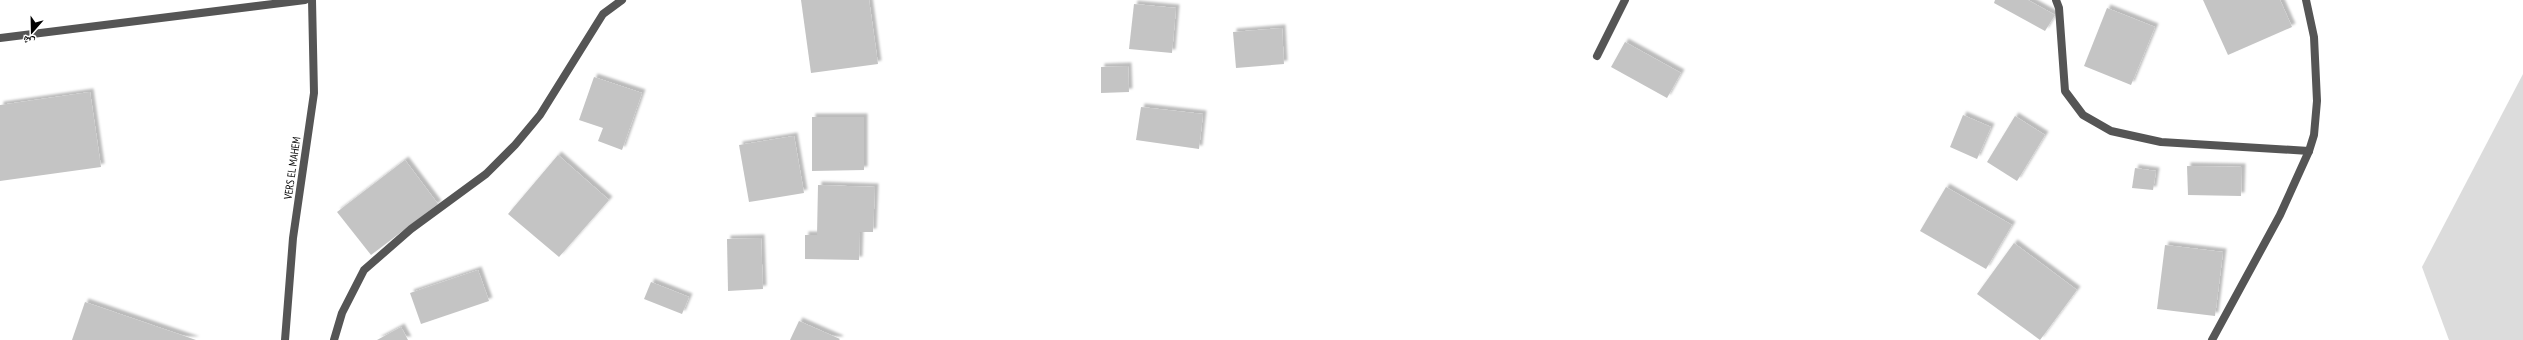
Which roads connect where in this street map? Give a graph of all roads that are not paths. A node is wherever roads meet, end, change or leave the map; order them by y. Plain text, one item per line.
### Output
1 (305, 0) edge
2 (312, 0) edge
3 (622, 0) edge
4 (1625, 0) edge
5 (2056, 0) edge
6 (2306, 0) edge
7 (0, 38) edge
8 (1597, 56) dead end
9 (2309, 151) junction
10 (285, 340) edge
11 (334, 340) edge
12 (2212, 340) edge

1 - 7 street
2 - 10 street, VERS EL MAHEM
3 - 11 street
4 - 8 street
5 - 9 street
6 - 9 street
9 - 12 street

